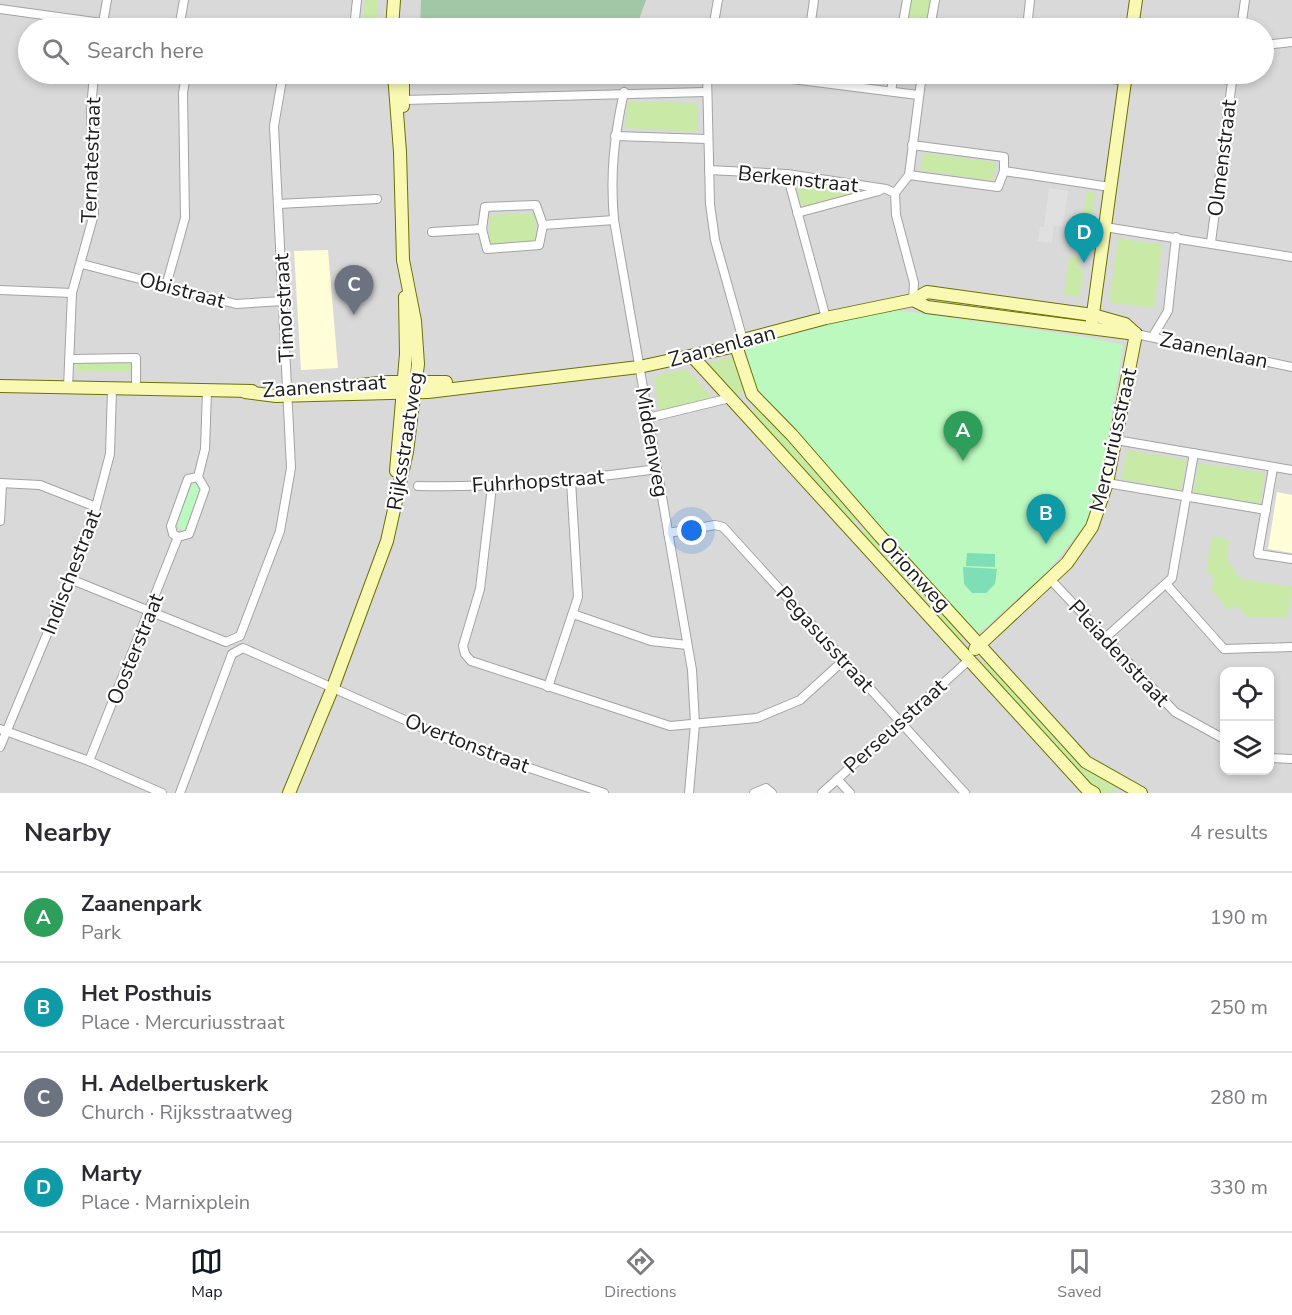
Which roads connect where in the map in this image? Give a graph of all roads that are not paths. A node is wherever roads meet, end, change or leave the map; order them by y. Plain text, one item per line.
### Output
1 (107, 0) edge
2 (184, 0) edge
3 (357, 0) edge
4 (393, 0) edge
5 (400, 0) edge
6 (718, 0) edge
7 (814, 0) edge
8 (907, 0) edge
9 (935, 0) edge
10 (1030, 0) edge
11 (1136, 0) edge
12 (1245, 0) edge
13 (11, 4) edge
14 (0, 9) edge
15 (70, 18) edge
16 (104, 18) edge
17 (181, 18) edge
18 (355, 18) edge
19 (392, 18) edge
20 (401, 18) edge
21 (715, 18) edge
22 (811, 18) edge
23 (904, 18) edge
24 (932, 18) edge
25 (1028, 18) edge
26 (1133, 18) edge
27 (1242, 18) edge
28 (1292, 42) edge
29 (1274, 44) edge
30 (93, 84) edge
31 (184, 84) edge
32 (281, 84) edge
33 (396, 84) edge
34 (402, 84) edge
35 (706, 84) edge
36 (847, 84) edge
37 (892, 84) edge
38 (920, 84) edge
39 (1124, 84) edge
40 (1231, 84) edge
41 (624, 92) junction
42 (706, 92) junction
43 (891, 92) junction
44 (918, 95) junction
45 (400, 100) junction
46 (615, 136) junction
47 (708, 139) junction
48 (912, 145) junction
49 (709, 170) junction
50 (1004, 171) junction
51 (787, 174) junction
52 (909, 174) junction
53 (1110, 187) junction
54 (886, 189) junction
55 (895, 194) junction
56 (377, 199) dead end
57 (278, 204) junction
58 (797, 213) junction
59 (614, 220) junction
60 (543, 225) junction
61 (1105, 227) junction
62 (482, 229) junction
63 (432, 232) dead end
64 (1176, 237) junction
65 (1211, 242) junction
66 (1292, 257) edge
67 (82, 264) junction
68 (166, 286) junction
69 (0, 290) edge
70 (72, 293) junction
71 (913, 300) junction
72 (283, 301) junction
73 (1093, 315) junction
74 (826, 318) junction
75 (1091, 328) junction
76 (1136, 334) junction
77 (1153, 336) junction
78 (740, 343) junction
79 (692, 356) junction
80 (71, 359) junction
81 (639, 367) junction
82 (1292, 367) edge
83 (0, 386) edge
84 (409, 387) junction
85 (68, 388) junction
86 (112, 389) junction
87 (136, 390) junction
88 (207, 391) junction
89 (288, 392) junction
90 (752, 394) junction
91 (731, 399) junction
92 (648, 418) junction
93 (1116, 440) junction
94 (1194, 453) junction
95 (1273, 468) junction
96 (657, 470) junction
97 (1292, 470) edge
98 (198, 477) junction
99 (571, 481) junction
100 (1, 483) edge
101 (1107, 483) junction
102 (418, 486) dead end
103 (492, 487) junction
104 (1186, 497) junction
105 (96, 507) junction
106 (1266, 510) junction
107 (864, 519) junction
108 (0, 521) edge
109 (852, 531) junction
110 (668, 533) junction
111 (178, 537) junction
112 (1292, 559) edge
113 (70, 579) junction
114 (1050, 579) junction
115 (1166, 584) junction
116 (150, 612) junction
117 (573, 614) junction
118 (1104, 639) junction
119 (978, 644) junction
120 (687, 645) junction
121 (1292, 647) edge
122 (844, 660) junction
123 (969, 660) junction
124 (333, 687) junction
125 (548, 687) junction
126 (900, 722) junction
127 (695, 724) junction
128 (3, 730) edge
129 (1220, 737) edge
130 (0, 747) edge
131 (1274, 759) edge
132 (1292, 759) edge
133 (89, 761) junction
134 (837, 779) junction
135 (1137, 792) edge
136 (162, 793) edge
137 (180, 793) edge
138 (289, 793) edge
139 (604, 793) edge
140 (688, 793) edge
141 (754, 793) edge
142 (772, 793) edge
143 (822, 793) edge
144 (850, 793) edge
145 (965, 793) edge
146 (1094, 793) edge

1 - 16 street
2 - 17 street
3 - 18 street
4 - 19 street
5 - 20 street
6 - 21 street
7 - 22 street
8 - 23 street
9 - 24 street
10 - 25 street
11 - 26 street
12 - 27 street
13 - 14 street
13 - 15 street
28 - 29 street
30 - 67 street, Ternatestraat
31 - 68 street
32 - 57 street, Timorstraat
33 - 45 street
34 - 45 street
35 - 42 street
36 - 43 street
37 - 43 street
38 - 44 street
39 - 53 street
40 - 65 street, Olmenstraat
41 - 42 street
41 - 45 street
41 - 46 street, Middenweg
42 - 47 street
43 - 44 street
44 - 48 street
45 - 84 street, Rijksstraatweg
46 - 47 street
46 - 59 street, Middenweg
47 - 49 street
48 - 50 street
48 - 52 street
49 - 51 street, Berkenstraat
49 - 78 street
50 - 52 street
50 - 53 street
51 - 54 street, Berkenstraat
51 - 58 street
52 - 55 street
53 - 61 street
54 - 55 street, Berkenstraat
54 - 58 street, Berkenstraat
55 - 71 street
56 - 57 street
57 - 72 street, Timorstraat
58 - 74 street
59 - 60 street
59 - 81 street, Middenweg
60 - 62 street
60 - 62 street
61 - 64 street
61 - 73 street
62 - 63 street
64 - 65 street
64 - 77 street
65 - 66 street
67 - 68 street, Obistraat
67 - 70 street, Ternatestraat
68 - 72 street, Obistraat
69 - 70 street
70 - 80 street, Ternatestraat
71 - 73 street, Zaanenlaan
71 - 74 street, Zaanenlaan
71 - 75 street, Zaanenlaan
72 - 89 street, Timorstraat
73 - 75 street
73 - 76 street, Zaanenlaan
74 - 78 street, Zaanenlaan
75 - 76 street, Zaanenlaan
76 - 77 street, Zaanenlaan
76 - 93 street, Mercuriusstraat
77 - 82 street, Zaanenlaan
78 - 79 street, Zaanenlaan
78 - 90 street, Orionweg
79 - 81 street, Zaanenlaan
79 - 91 street, Orionweg
80 - 85 street, Ternatestraat
80 - 87 street
81 - 84 street, Zaanenlaan
81 - 92 street, Middenweg
83 - 85 street, Zaanenstraat
84 - 89 street, Zaanenstraat
84 - 124 street, Rijksstraatweg
85 - 86 street, Zaanenstraat
86 - 87 street, Zaanenstraat
86 - 105 street, Indischestraat
87 - 88 street, Zaanenstraat
88 - 89 street, Zaanenstraat
88 - 98 street, Oosterstraat
89 - 116 street, Timorstraat
90 - 91 street
90 - 107 street, Orionweg
91 - 92 street
91 - 109 street, Orionweg
92 - 96 street, Middenweg
93 - 94 street
93 - 101 street, Mercuriusstraat
94 - 95 street
94 - 104 street
95 - 97 street
95 - 106 street
96 - 99 street, Fuhrhopstraat
96 - 110 street, Middenweg
98 - 111 street, Oosterstraat
98 - 111 street, Oosterstraat
99 - 103 street, Fuhrhopstraat
99 - 117 street
100 - 105 street
100 - 108 street
101 - 104 street
101 - 114 street, Mercuriusstraat
102 - 103 street, Fuhrhopstraat
103 - 125 street
104 - 106 street
104 - 115 street
105 - 113 street, Indischestraat
106 - 112 street
107 - 109 street
107 - 119 street, Orionweg
109 - 123 street, Orionweg
110 - 120 street, Middenweg
110 - 122 street, Pegasusstraat
111 - 116 street, Oosterstraat
113 - 116 street
113 - 128 street, Indischestraat
114 - 118 street, Pleiadenstraat
114 - 119 street, Mercuriusstraat
115 - 118 street
115 - 121 street
116 - 133 street, Oosterstraat
117 - 120 street
117 - 125 street
118 - 129 street, Pleiadenstraat
119 - 123 street, Mercuriusstraat
119 - 135 street, Orionweg
120 - 127 street, Middenweg
122 - 126 street, Pegasusstraat
122 - 127 street
123 - 126 street, Perseusstraat
123 - 146 street, Orionweg
124 - 137 street, Overtonstraat
124 - 138 street, Rijksstraatweg
124 - 139 street, Overtonstraat
125 - 127 street
126 - 134 street, Perseusstraat
126 - 145 street, Pegasusstraat
127 - 140 street, Middenweg
128 - 130 street, Indischestraat
128 - 133 street
131 - 132 street
133 - 136 street
134 - 143 street, Perseusstraat
134 - 144 street
141 - 142 street

